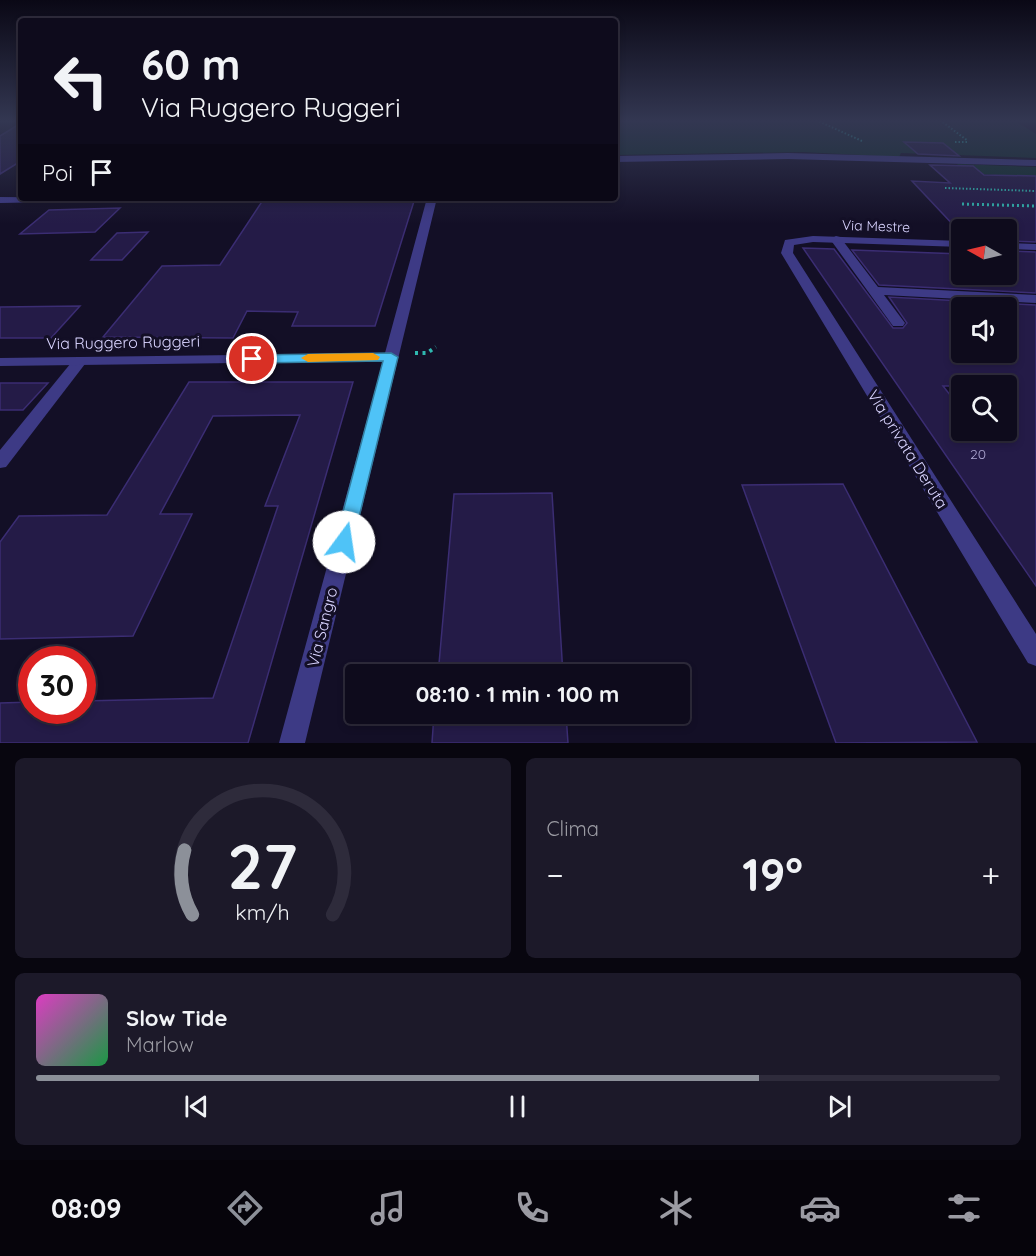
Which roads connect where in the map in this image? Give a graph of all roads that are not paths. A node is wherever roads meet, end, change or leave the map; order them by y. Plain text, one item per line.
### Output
1 (618, 159) edge
2 (1036, 163) edge
3 (0, 200) edge
4 (18, 200) edge
5 (431, 201) edge
6 (836, 239) junction
7 (789, 242) joint
8 (951, 244) edge
9 (1017, 246) edge
10 (1036, 247) edge
11 (875, 291) junction
12 (1036, 299) edge
13 (898, 324) dead end
14 (391, 357) junction
15 (80, 361) junction
16 (0, 362) edge
17 (0, 462) edge
18 (1036, 655) edge
19 (292, 743) edge

1 - 2 street
3 - 4 street
5 - 14 street, Via Sangro
6 - 7 street, Via Mestre
6 - 8 street, Via Mestre
6 - 11 street
7 - 18 street, Via privata Deruta
9 - 10 street
11 - 12 street
11 - 13 street
14 - 15 street, Via Ruggero Ruggeri
14 - 19 street, Via Sangro
15 - 16 street, Via Ruggero Ruggeri
15 - 17 street

